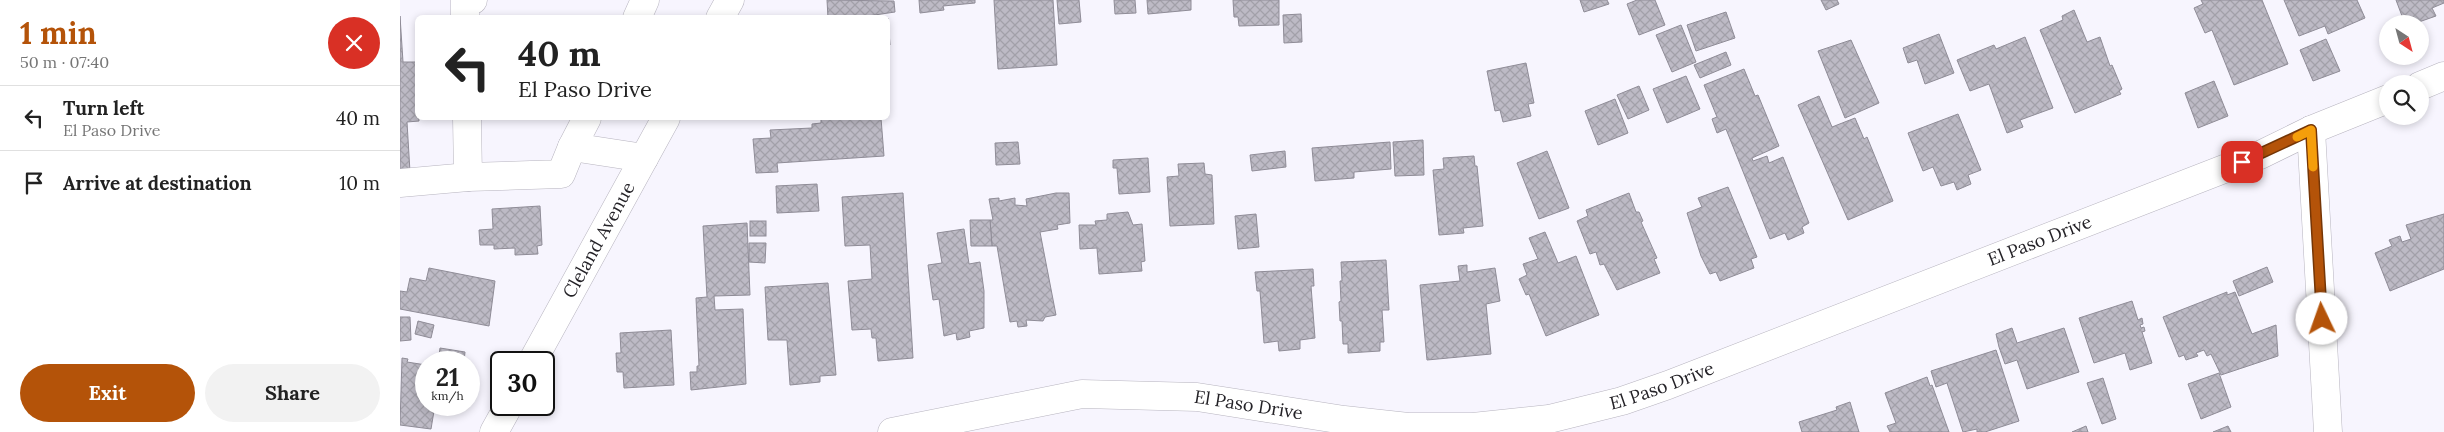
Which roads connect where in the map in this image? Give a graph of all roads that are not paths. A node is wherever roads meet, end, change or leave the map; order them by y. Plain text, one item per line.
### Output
1 (473, 0) edge
2 (645, 0) edge
3 (730, 0) edge
4 (465, 15) edge
5 (638, 15) edge
6 (722, 15) edge
7 (2444, 76) edge
8 (2429, 82) edge
9 (2379, 103) edge
10 (467, 120) edge
11 (586, 120) edge
12 (665, 120) edge
13 (2311, 130) junction
14 (572, 147) junction
15 (644, 158) junction
16 (468, 177) junction
17 (400, 183) edge
18 (538, 351) edge
19 (503, 416) edge
20 (1344, 426) edge
21 (494, 432) edge
22 (892, 432) edge
23 (2328, 432) edge

1 - 4 street
2 - 5 street
3 - 6 street
7 - 8 street
9 - 13 street, El Paso Drive
10 - 16 street
11 - 14 street
12 - 15 street, Cleland Avenue
13 - 20 street, El Paso Drive
13 - 23 street
14 - 15 street
14 - 16 street
15 - 18 street, Cleland Avenue
16 - 17 street
19 - 21 street
20 - 22 street, El Paso Drive

